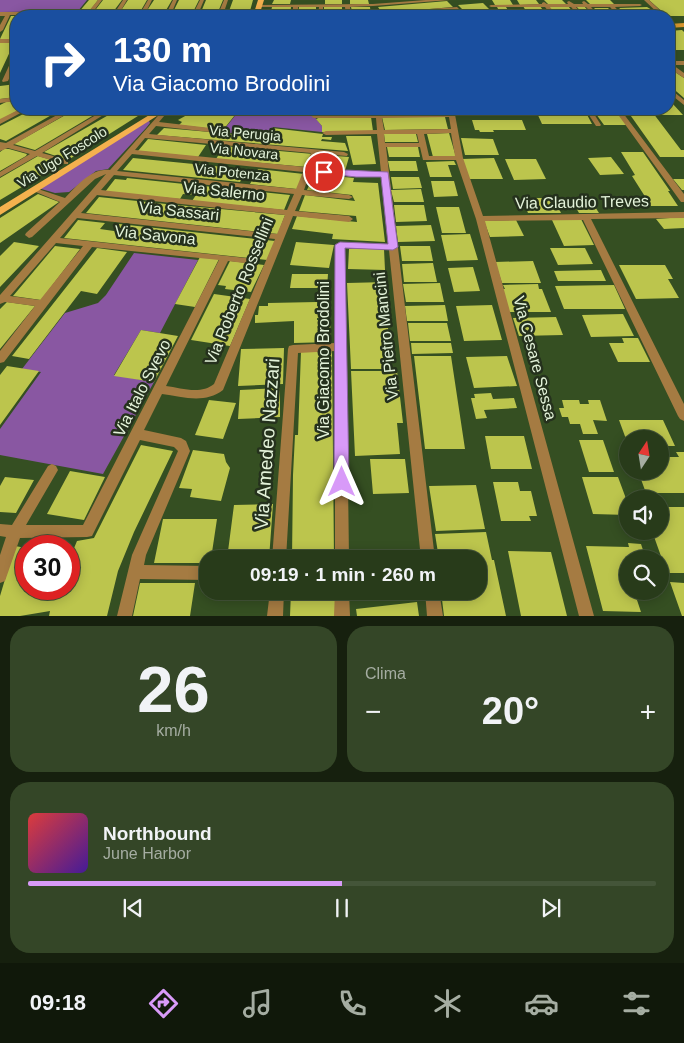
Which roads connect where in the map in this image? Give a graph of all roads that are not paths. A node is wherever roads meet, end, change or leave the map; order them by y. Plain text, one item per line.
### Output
1 (100, 0) edge
2 (449, 0) edge
3 (475, 0) edge
4 (488, 0) edge
5 (515, 0) edge
6 (542, 0) edge
7 (567, 0) edge
8 (582, 0) edge
9 (615, 0) edge
10 (646, 0) edge
11 (260, 3) edge
12 (347, 5) junction
13 (373, 5) junction
14 (572, 5) junction
15 (587, 5) junction
16 (611, 5) junction
17 (620, 5) junction
18 (640, 5) dead end
19 (296, 6) junction
20 (321, 6) junction
21 (519, 6) junction
22 (546, 6) junction
23 (92, 10) edge
24 (296, 10) edge
25 (321, 10) edge
26 (347, 10) edge
27 (374, 10) edge
28 (459, 10) edge
29 (521, 10) edge
30 (549, 10) edge
31 (577, 10) edge
32 (592, 10) edge
33 (616, 10) edge
34 (657, 10) edge
35 (0, 14) edge
36 (8, 14) joint
37 (0, 30) edge
38 (10, 67) edge
39 (2, 81) edge
40 (13, 115) edge
41 (61, 115) edge
42 (100, 115) edge
43 (141, 115) edge
44 (155, 115) edge
45 (161, 115) edge
46 (330, 115) edge
47 (378, 115) edge
48 (451, 115) edge
49 (592, 115) edge
50 (621, 115) edge
51 (314, 116) dead end
52 (0, 122) edge
53 (154, 124) junction
54 (598, 125) dead end
55 (219, 131) dead end
56 (454, 131) junction
57 (380, 132) junction
58 (420, 132) junction
59 (326, 133) dead end
60 (144, 136) junction
61 (423, 144) junction
62 (382, 145) junction
63 (2, 146) edge
64 (130, 152) junction
65 (315, 152) junction
66 (36, 154) junction
67 (344, 154) dead end
68 (459, 158) junction
69 (65, 162) junction
70 (308, 170) junction
71 (113, 172) junction
72 (385, 174) junction
73 (0, 175) edge
74 (35, 190) junction
75 (95, 192) junction
76 (299, 192) junction
77 (349, 197) dead end
78 (684, 200) edge
79 (66, 201) junction
80 (0, 203) edge
81 (0, 212) edge
82 (290, 213) junction
83 (76, 215) junction
84 (684, 215) edge
85 (586, 216) junction
86 (349, 219) dead end
87 (480, 219) junction
88 (29, 235) dead end
89 (280, 237) junction
90 (54, 240) junction
91 (89, 244) junction
92 (393, 247) junction
93 (225, 258) junction
94 (252, 261) dead end
95 (1, 299) edge
96 (42, 304) junction
97 (341, 347) junction
98 (0, 358) edge
99 (160, 389) junction
100 (684, 416) edge
101 (137, 434) junction
102 (52, 470) dead end
103 (0, 530) edge
104 (15, 532) junction
105 (280, 550) edge
106 (342, 550) edge
107 (427, 550) edge
108 (135, 572) junction
109 (199, 574) edge
110 (0, 576) edge
111 (276, 600) edge
112 (342, 600) edge
113 (433, 600) edge
114 (124, 616) edge
115 (275, 616) edge
116 (342, 616) edge
117 (435, 616) edge
118 (587, 616) edge

1 - 23 street
2 - 13 street
2 - 28 street
3 - 4 street
4 - 21 street
5 - 21 street
6 - 22 street
7 - 14 street
8 - 15 street
9 - 17 street
10 - 34 street
11 - 19 street
12 - 13 street
12 - 20 street
12 - 26 street
13 - 27 street
14 - 15 street
14 - 22 street
14 - 31 street
15 - 16 street
15 - 32 street
16 - 17 street
16 - 33 street
17 - 18 street
19 - 20 street
19 - 24 street
20 - 25 street
21 - 22 street
21 - 29 street
22 - 30 street
35 - 36 street
36 - 37 street
38 - 39 street
40 - 52 street
41 - 63 street
42 - 66 street
43 - 69 main road, Via Ugo Foscolo
44 - 74 main road, Via Ugo Foscolo
45 - 53 street
46 - 51 street
47 - 57 street, Via Pietro Mancini
48 - 56 street, Via Cesare Sessa
49 - 54 street
50 - 78 street
53 - 55 street
53 - 60 street
56 - 58 street
56 - 68 street, Via Cesare Sessa
57 - 58 street
57 - 59 street
57 - 62 street, Via Pietro Mancini
58 - 61 street
60 - 64 street
60 - 65 street, Via Perugia
61 - 62 street
61 - 68 street
62 - 72 street, Via Pietro Mancini
63 - 66 street
64 - 70 street, Via Novara
64 - 71 street
65 - 67 street, Via Perugia
65 - 70 street, Via Roberto Rossellini
66 - 69 street
66 - 73 street
68 - 87 street, Via Cesare Sessa
69 - 80 main road, Via Ugo Foscolo
70 - 72 street, Via Novara
70 - 76 street, Via Roberto Rossellini
71 - 75 street
71 - 76 street, Via Potenza
71 - 79 street
72 - 92 street, Via Pietro Mancini
74 - 79 street
74 - 81 main road, Via Ugo Foscolo
75 - 82 street, Via Salerno
75 - 83 street
76 - 77 street, Via Potenza
76 - 82 street, Via Roberto Rossellini
79 - 88 street
82 - 86 street, Via Salerno
82 - 89 street, Via Roberto Rossellini
83 - 89 street, Via Sassari
83 - 90 street
84 - 85 street, Via Claudio Treves
85 - 87 street, Via Claudio Treves
85 - 100 street
87 - 118 street, Via Cesare Sessa
89 - 99 street, Via Roberto Rossellini
90 - 91 street, Via Savona
90 - 95 street
91 - 93 street, Via Savona
91 - 96 street
92 - 97 street, Via Giacomo Brodolini
92 - 107 street, Via Pietro Mancini
93 - 94 street, Via Savona
93 - 99 street, Via Italo Svevo
95 - 96 street
96 - 98 street
97 - 105 street, Via Amedeo Nazzari
97 - 106 street, Via Giacomo Brodolini
99 - 101 street, Via Italo Svevo
101 - 104 street, Via Italo Svevo
101 - 108 street
102 - 104 street
103 - 104 street
104 - 110 street
108 - 109 street
108 - 114 street
111 - 115 street
112 - 116 street
113 - 117 street

